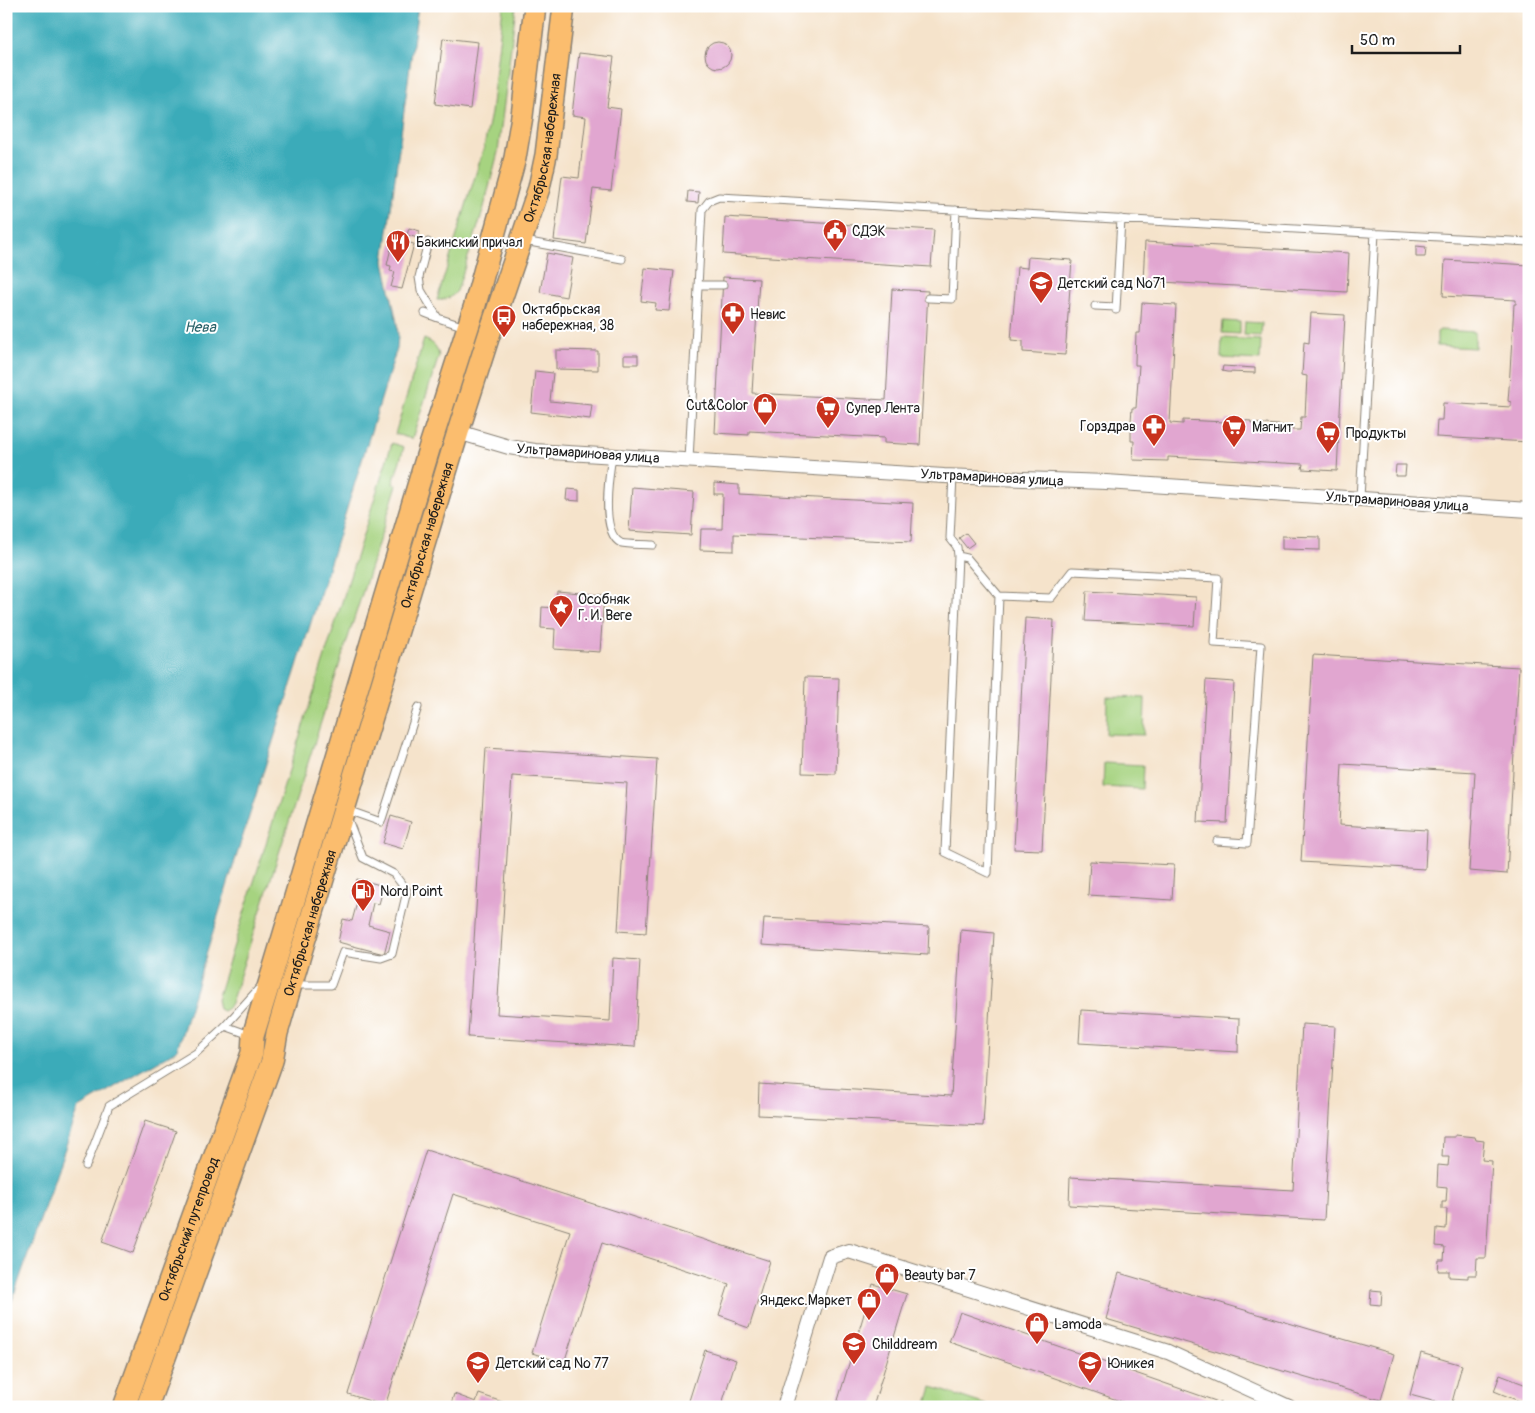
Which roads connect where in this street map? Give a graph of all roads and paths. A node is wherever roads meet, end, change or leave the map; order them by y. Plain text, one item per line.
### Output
1 (535, 6) edge
2 (564, 6) edge
3 (956, 210) junction
4 (1121, 219) junction
5 (1374, 233) junction
6 (521, 240) junction
7 (428, 242) dead end
8 (1529, 242) edge
9 (622, 259) dead end
10 (698, 285) junction
11 (723, 286) dead end
12 (928, 298) dead end
13 (1095, 306) dead end
14 (425, 313) dead end
15 (438, 318) junction
16 (467, 328) junction
17 (458, 432) junction
18 (612, 456) junction
19 (689, 460) junction
20 (953, 476) junction
21 (1360, 498) junction
22 (1529, 510) edge
23 (653, 544) dead end
24 (958, 556) junction
25 (999, 596) junction
26 (418, 708) dead end
27 (344, 810) junction
28 (1217, 841) dead end
29 (272, 974) junction
30 (291, 985) junction
31 (225, 1026) junction
32 (252, 1044) junction
33 (272, 1061) joint
34 (86, 1166) dead end
35 (124, 1407) edge
36 (147, 1407) edge
37 (784, 1407) edge
38 (1289, 1407) edge

1 - 16 main road, Октябрьская набережная
2 - 6 main road, Октябрьская набережная
3 - 4 lane
3 - 10 lane
3 - 12 lane
4 - 5 lane
4 - 13 lane
5 - 8 lane
5 - 21 lane
6 - 9 lane
6 - 17 main road, Октябрьская набережная
7 - 15 lane
10 - 11 lane
10 - 19 lane
14 - 15 lane
15 - 16 lane
16 - 29 main road, Октябрьская набережная
17 - 18 street, Ультрамариновая улица
17 - 27 main road, Октябрьская набережная
18 - 19 street, Ультрамариновая улица
18 - 23 lane
19 - 20 street, Ультрамариновая улица
20 - 21 street, Ультрамариновая улица
20 - 24 lane
21 - 22 street, Ультрамариновая улица
24 - 25 lane
24 - 25 lane
25 - 28 lane
26 - 27 lane
27 - 30 main road, Октябрьская набережная
27 - 30 lane
29 - 31 lane
29 - 32 main road, Октябрьская набережная
30 - 33 main road, Октябрьская набережная
31 - 32 lane
31 - 34 lane
32 - 35 main road, Октябрьский путепровод
33 - 36 main road, Октябрьский путепровод
37 - 38 street

